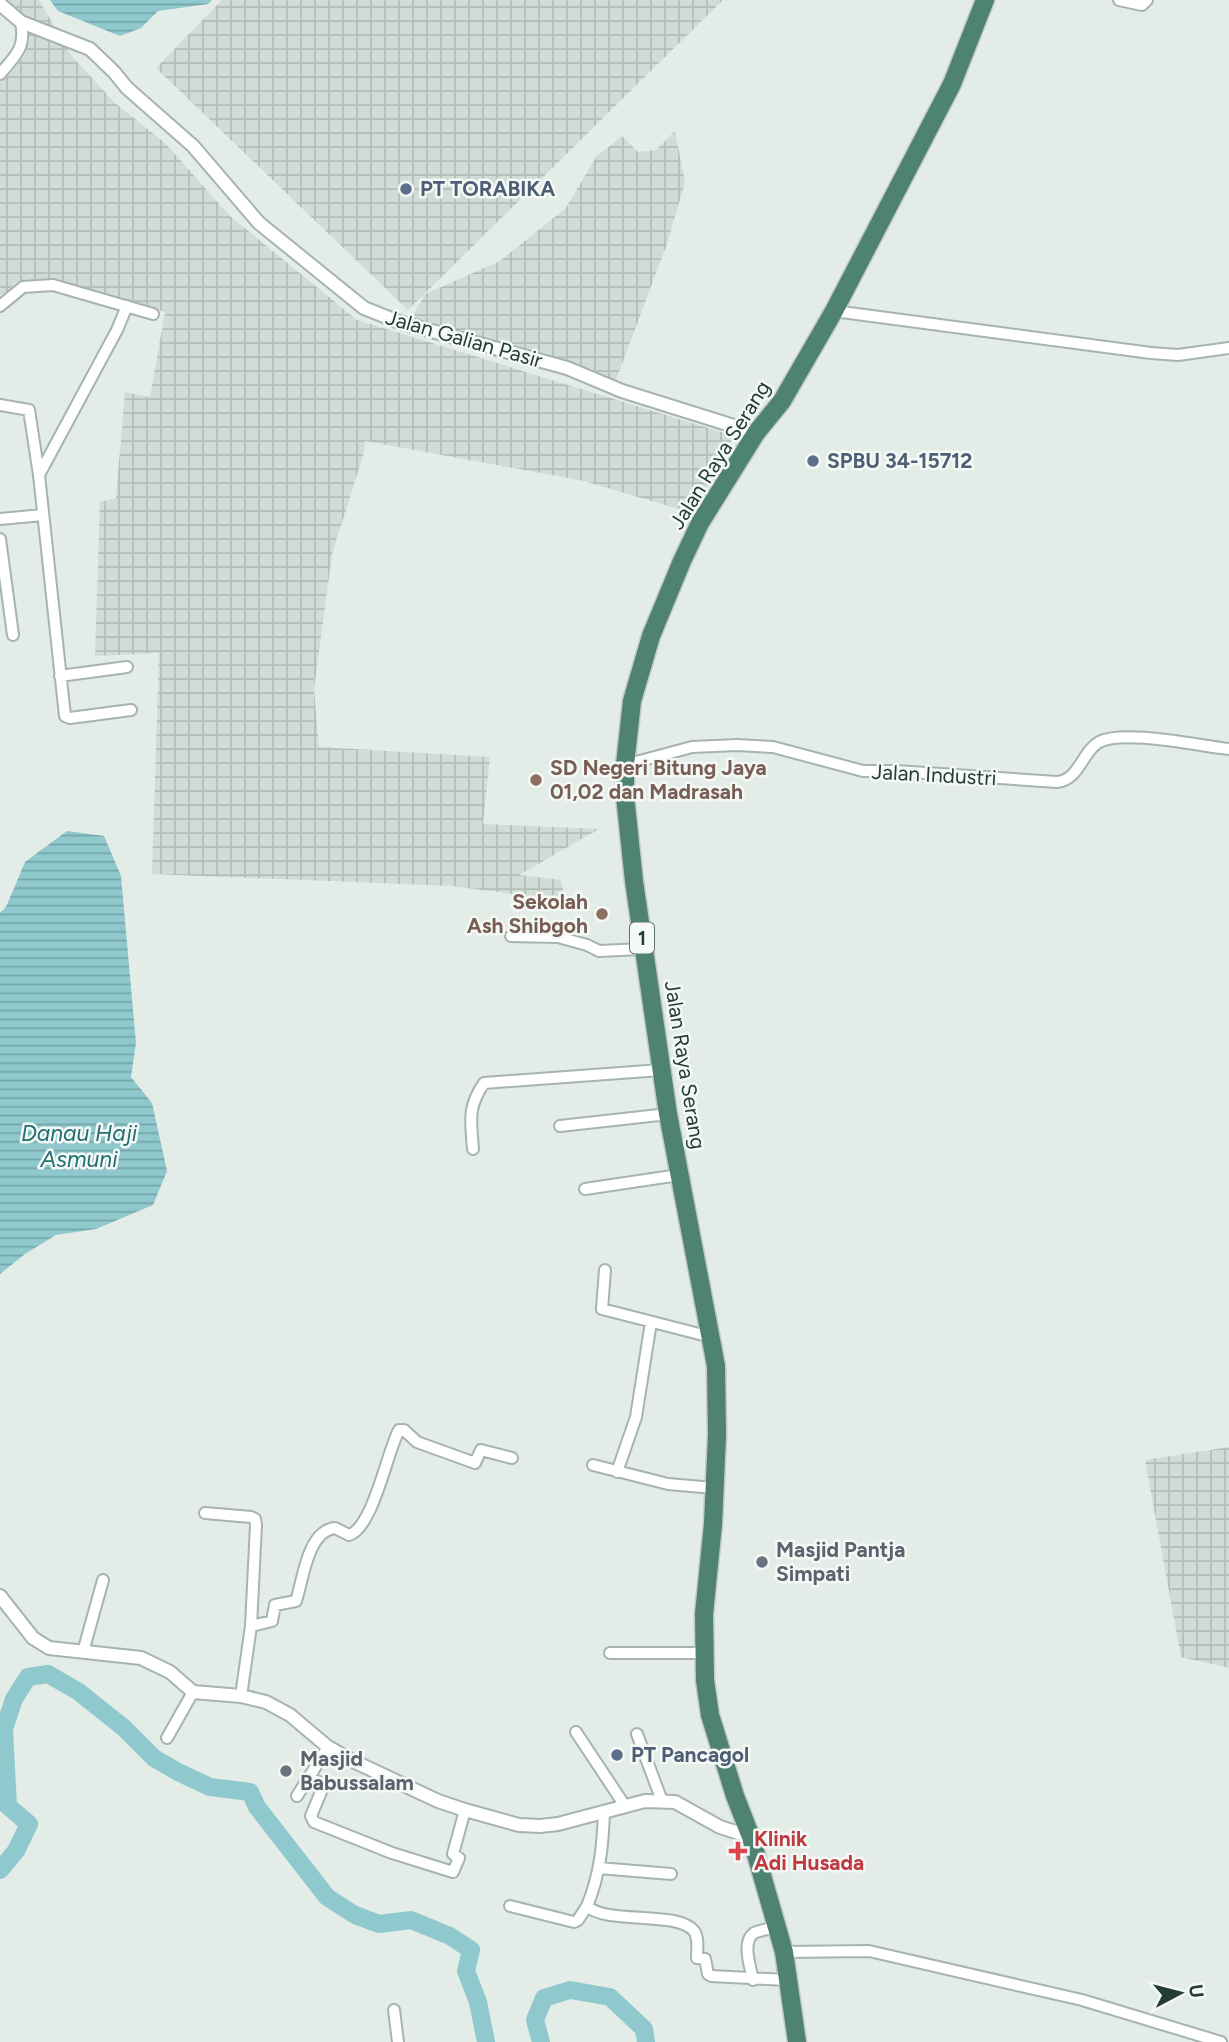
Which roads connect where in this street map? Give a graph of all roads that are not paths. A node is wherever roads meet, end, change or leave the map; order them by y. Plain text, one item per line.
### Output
1 (1119, 0) edge
2 (1147, 0) edge
3 (0, 4) edge
4 (982, 7) edge
5 (21, 22) junction
6 (0, 74) edge
7 (0, 306) edge
8 (127, 306) junction
9 (834, 311) junction
10 (153, 314) dead end
11 (1229, 348) edge
12 (0, 405) edge
13 (756, 433) junction
14 (39, 475) junction
15 (43, 515) junction
16 (0, 519) edge
17 (0, 539) edge
18 (13, 635) dead end
19 (127, 667) dead end
20 (60, 676) junction
21 (131, 710) dead end
22 (1229, 750) edge
23 (625, 765) junction
24 (511, 936) dead end
25 (643, 949) junction
26 (662, 1070) junction
27 (668, 1114) junction
28 (560, 1126) dead end
29 (474, 1149) dead end
30 (679, 1175) junction
31 (585, 1189) dead end
32 (605, 1270) dead end
33 (651, 1322) junction
34 (711, 1337) junction
35 (512, 1458) dead end
36 (593, 1465) dead end
37 (617, 1472) junction
38 (714, 1488) junction
39 (205, 1513) dead end
40 (103, 1580) dead end
41 (0, 1596) edge
42 (251, 1626) junction
43 (83, 1652) junction
44 (610, 1653) dead end
45 (704, 1653) junction
46 (194, 1692) junction
47 (241, 1696) junction
48 (576, 1732) dead end
49 (637, 1734) dead end
50 (167, 1738) dead end
51 (328, 1747) junction
52 (309, 1777) junction
53 (297, 1796) dead end
54 (662, 1801) junction
55 (625, 1806) junction
56 (465, 1810) junction
57 (604, 1811) junction
58 (751, 1837) junction
59 (599, 1868) junction
60 (671, 1874) dead end
61 (510, 1906) dead end
62 (587, 1906) junction
63 (777, 1927) junction
64 (784, 1952) junction
65 (753, 1980) junction
66 (788, 1980) junction
67 (394, 2010) dead end
68 (398, 2042) edge
69 (797, 2042) edge
70 (1221, 2042) edge

1 - 2 street
3 - 5 street, Jalan Galian Pasir
4 - 9 highway, Jalan Raya Serang / 1
5 - 6 street
5 - 13 street, Jalan Galian Pasir
7 - 8 street
8 - 10 street
8 - 14 street
9 - 11 street
9 - 13 highway, Jalan Raya Serang / 1
12 - 14 street
13 - 23 highway, Jalan Raya Serang / 1
14 - 15 street
15 - 16 street
15 - 20 street
17 - 18 street
19 - 20 street
20 - 21 street
22 - 23 street, Jalan Industri
23 - 25 highway, Jalan Raya Serang / 1
24 - 25 street
25 - 26 highway, Jalan Raya Serang / 1
26 - 27 highway, Jalan Raya Serang / 1
26 - 29 street
27 - 28 street
27 - 30 highway, Jalan Raya Serang / 1
30 - 31 street
30 - 34 highway, Jalan Raya Serang / 1
32 - 33 street
33 - 34 street
33 - 37 street
34 - 38 highway, Jalan Raya Serang / 1
35 - 42 street
36 - 37 street
37 - 38 street
38 - 45 highway, Jalan Raya Serang / 1
39 - 42 street
40 - 43 street
41 - 43 street
42 - 47 street
43 - 46 street
44 - 45 street
45 - 58 highway, Jalan Raya Serang / 1
46 - 47 street
46 - 50 street
47 - 51 street
48 - 55 street
49 - 54 street
51 - 52 street
51 - 56 street
52 - 53 street
52 - 56 street
54 - 55 street
54 - 58 street
55 - 57 street
56 - 57 street
57 - 59 street
58 - 63 highway, Jalan Raya Serang / 1
59 - 60 street
59 - 62 street
61 - 62 street
62 - 65 street
63 - 64 highway, Jalan Raya Serang / 1
63 - 65 street
64 - 66 highway, Jalan Raya Serang / 1
64 - 70 street
65 - 66 street
66 - 69 highway, Jalan Raya Serang / 1
67 - 68 street

